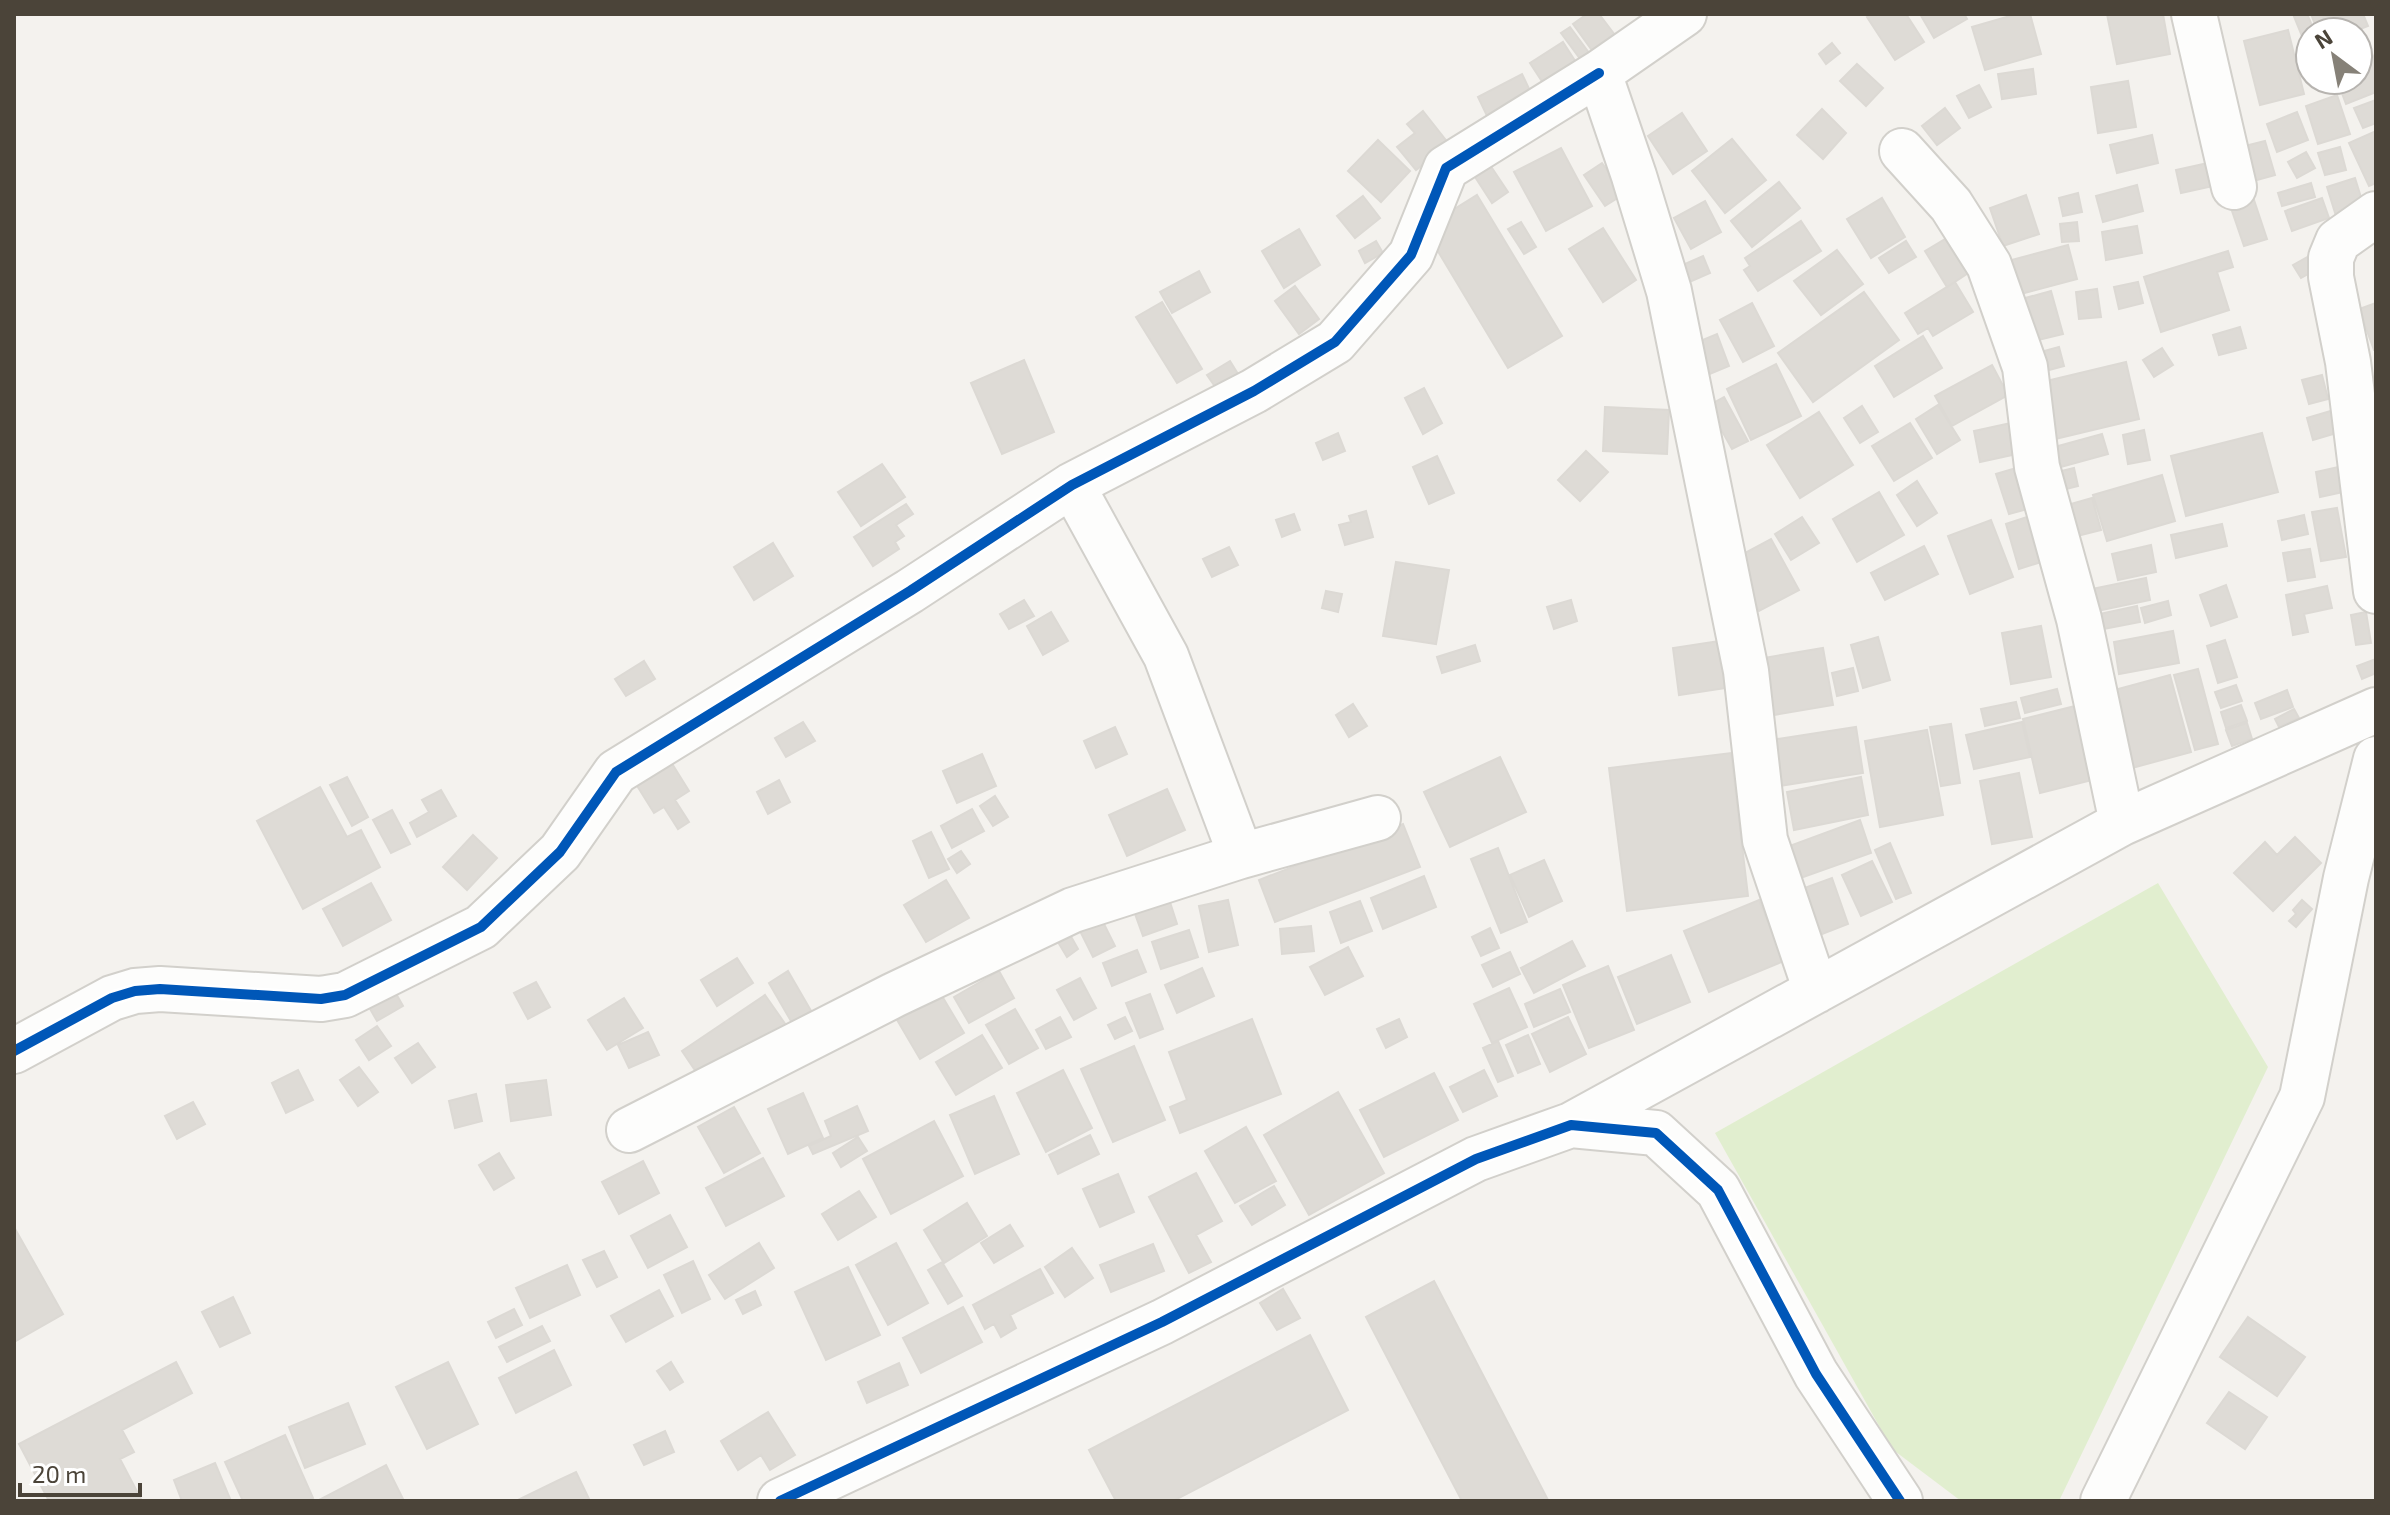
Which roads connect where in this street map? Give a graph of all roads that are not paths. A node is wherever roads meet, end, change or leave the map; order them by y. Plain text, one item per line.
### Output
1 (1671, 17) edge
2 (2209, 21) edge
3 (1599, 73) junction
4 (1902, 151) dead end
5 (2234, 187) dead end
6 (2376, 214) edge
7 (1072, 485) junction
8 (2376, 591) edge
9 (2376, 710) edge
10 (2376, 759) edge
11 (1378, 818) dead end
12 (2122, 823) junction
13 (1241, 856) junction
14 (1816, 991) junction
15 (14, 1051) edge
16 (1571, 1125) junction
17 (629, 1130) dead end
18 (780, 1501) edge
19 (1900, 1501) edge
20 (2103, 1501) edge

1 - 3 street
2 - 5 street
3 - 7 street
3 - 14 street
4 - 12 street
6 - 8 street
7 - 13 street
7 - 15 street
9 - 12 street
10 - 20 street
11 - 13 street
12 - 14 street
13 - 17 street
14 - 16 street
16 - 18 street
16 - 19 street

